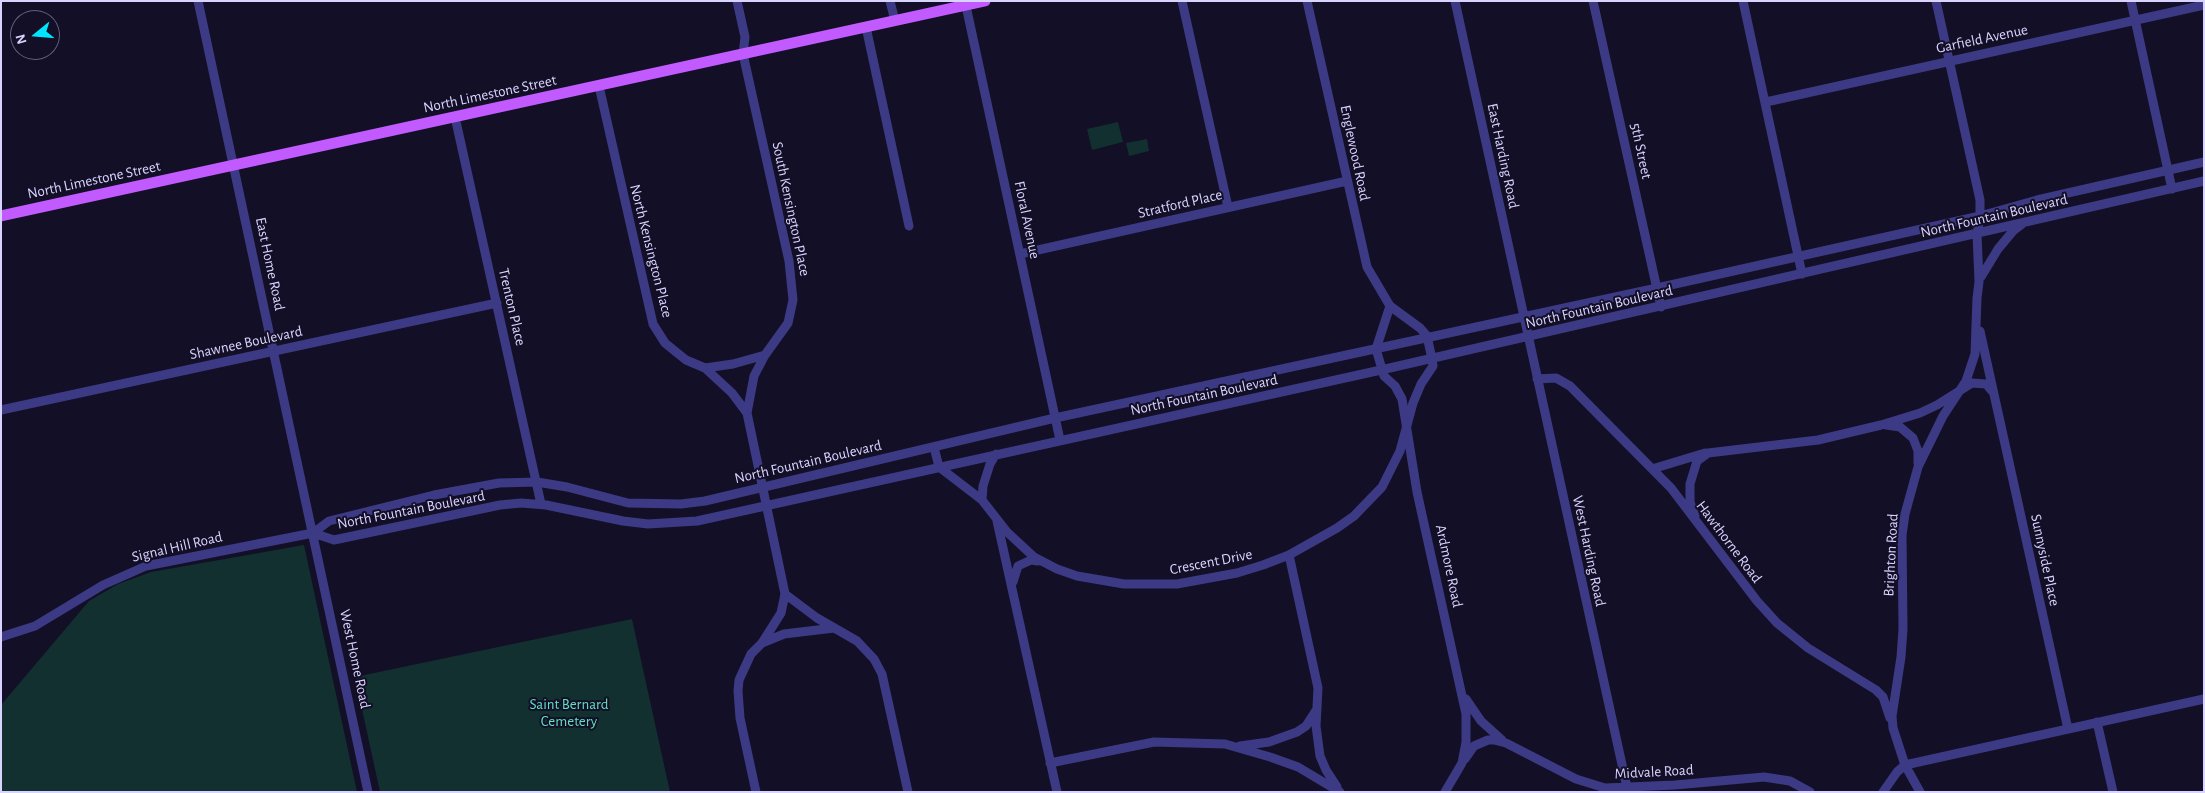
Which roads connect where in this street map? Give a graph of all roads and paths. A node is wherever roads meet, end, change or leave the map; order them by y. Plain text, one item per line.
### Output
1 (198, 1) edge
2 (737, 1) edge
3 (890, 1) edge
4 (985, 1) edge
5 (1182, 1) edge
6 (1307, 1) edge
7 (1455, 1) edge
8 (1593, 1) edge
9 (1743, 1) edge
10 (1936, 1) edge
11 (2131, 1) edge
12 (2204, 5) edge
13 (966, 6) junction
14 (2135, 20) junction
15 (894, 21) junction
16 (866, 27) junction
17 (743, 54) junction
18 (1951, 60) junction
19 (598, 86) junction
20 (1766, 102) junction
21 (455, 117) junction
22 (2204, 162) edge
23 (234, 165) junction
24 (2167, 170) junction
25 (1347, 181) junction
26 (2204, 181) edge
27 (2172, 189) junction
28 (1228, 207) junction
29 (1, 216) edge
30 (1980, 216) junction
31 (2025, 223) junction
32 (909, 226) dead end
33 (1977, 234) junction
34 (1020, 254) junction
35 (1798, 256) junction
36 (1802, 274) junction
37 (1979, 282) junction
38 (1657, 288) junction
39 (497, 303) junction
40 (1390, 306) junction
41 (1661, 307) junction
42 (1977, 315) junction
43 (1523, 317) junction
44 (1427, 336) junction
45 (1528, 337) junction
46 (1376, 349) junction
47 (274, 351) junction
48 (765, 355) junction
49 (1432, 359) junction
50 (705, 368) junction
51 (1381, 370) junction
52 (1537, 380) junction
53 (1959, 392) junction
54 (1995, 396) junction
55 (1, 410) edge
56 (747, 413) junction
57 (1055, 418) junction
58 (1881, 425) junction
59 (1406, 426) junction
60 (1060, 440) junction
61 (934, 447) junction
62 (1708, 453) junction
63 (996, 454) junction
64 (940, 467) junction
65 (1918, 468) junction
66 (1652, 469) junction
67 (537, 482) junction
68 (763, 486) junction
69 (982, 500) junction
70 (541, 504) junction
71 (767, 506) junction
72 (997, 518) junction
73 (1699, 526) junction
74 (313, 533) junction
75 (1288, 555) junction
76 (1041, 562) junction
77 (1012, 586) junction
78 (784, 594) junction
79 (834, 628) junction
80 (1, 637) edge
81 (762, 643) junction
82 (1462, 690) junction
83 (2204, 699) edge
84 (1318, 707) junction
85 (2097, 722) junction
86 (1893, 728) junction
87 (2068, 729) junction
88 (1506, 743) junction
89 (1235, 746) junction
90 (1050, 763) junction
91 (1462, 763) junction
92 (1905, 765) junction
93 (1627, 790) edge
94 (368, 792) edge
95 (756, 792) edge
96 (908, 792) edge
97 (1057, 792) edge
98 (1341, 792) edge
99 (1445, 792) edge
100 (1810, 792) edge
101 (1883, 792) edge
102 (1920, 792) edge
103 (2113, 792) edge

1 - 23 street, East Home Road
2 - 17 street, South Kensington Place
3 - 15 street
4 - 13 main road, North Limestone Street
5 - 28 street
6 - 25 street, Englewood Road
7 - 43 street, East Harding Road
8 - 38 street, 5th Street
9 - 20 street
10 - 18 street, Brighton Road
11 - 14 street
12 - 14 street, Garfield Avenue
13 - 15 main road, North Limestone Street
13 - 34 street, Floral Avenue
14 - 18 street, Garfield Avenue
14 - 24 street
15 - 16 main road, North Limestone Street
16 - 17 main road, North Limestone Street
16 - 32 street
17 - 19 main road, North Limestone Street
17 - 48 street, South Kensington Place
18 - 20 street, Garfield Avenue
18 - 30 street, Brighton Road
19 - 21 main road, North Limestone Street
19 - 50 street, North Kensington Place
20 - 35 street
21 - 23 main road, North Limestone Street
21 - 39 street, Trenton Place
22 - 24 street, North Fountain Boulevard
23 - 29 main road, North Limestone Street
23 - 47 street, East Home Road
24 - 27 street
24 - 30 street, North Fountain Boulevard
25 - 28 street, Stratford Place
25 - 40 street, Englewood Road
26 - 27 street, North Fountain Boulevard
27 - 31 street, North Fountain Boulevard
28 - 34 street, Stratford Place
30 - 33 street, Brighton Road
30 - 35 street, North Fountain Boulevard
31 - 33 street, North Fountain Boulevard
31 - 37 street
33 - 36 street, North Fountain Boulevard
33 - 37 street, Brighton Road
34 - 57 street, Floral Avenue
35 - 36 street
35 - 38 street, North Fountain Boulevard
36 - 41 street, North Fountain Boulevard
37 - 42 street, Brighton Road
38 - 41 street, 5th Street
38 - 43 street, North Fountain Boulevard
39 - 47 street, Shawnee Boulevard
39 - 67 street, Trenton Place
40 - 44 street, Englewood Road
40 - 46 street
41 - 45 street, North Fountain Boulevard
42 - 53 street, Brighton Road
42 - 54 street, Sunnyside Place
43 - 44 street, North Fountain Boulevard
43 - 45 street, West Harding Road
44 - 46 street, North Fountain Boulevard
44 - 49 street
45 - 49 street, North Fountain Boulevard
45 - 52 street, West Harding Road
46 - 51 street, Ardmore Road
46 - 57 street, North Fountain Boulevard
47 - 55 street, Shawnee Boulevard
47 - 74 street, East Home Road
48 - 50 street
48 - 56 street, South Kensington Place
49 - 51 street, North Fountain Boulevard
49 - 59 street, Crescent Drive
50 - 56 street, North Kensington Place
51 - 59 street, Ardmore Road
51 - 60 street, North Fountain Boulevard
52 - 66 street, Hawthorne Road
52 - 93 street, West Harding Road
53 - 54 street
53 - 58 street
53 - 65 street, Brighton Road
54 - 87 street, Sunnyside Place
56 - 68 street
57 - 60 street, Floral Avenue
57 - 61 street, North Fountain Boulevard
58 - 62 street
58 - 65 street
59 - 75 street, Crescent Drive
59 - 82 street, Ardmore Road
60 - 63 street, North Fountain Boulevard
61 - 64 street
61 - 68 street, North Fountain Boulevard
62 - 66 street
62 - 73 street
63 - 64 street, North Fountain Boulevard
63 - 69 street
64 - 69 street, Crescent Drive
64 - 71 street, North Fountain Boulevard
65 - 86 street, Brighton Road
66 - 73 street, Hawthorne Road
67 - 68 street, North Fountain Boulevard
67 - 70 street, Trenton Place
67 - 74 street, North Fountain Boulevard
68 - 71 street
69 - 72 street, Crescent Drive
70 - 71 street, North Fountain Boulevard
70 - 74 street, North Fountain Boulevard
71 - 78 street
72 - 76 street, Crescent Drive
72 - 77 street
73 - 86 street, Hawthorne Road
74 - 80 street, Signal Hill Road
74 - 94 street, West Home Road
75 - 76 street, Crescent Drive
75 - 84 street
76 - 77 street
77 - 90 street
78 - 79 street
78 - 81 street
79 - 81 street
79 - 96 street
81 - 95 street
82 - 88 street, Midvale Road
82 - 91 street, Ardmore Road
83 - 85 street
84 - 89 street
84 - 98 street
85 - 87 street
85 - 103 street
86 - 92 street, Brighton Road
87 - 92 street
88 - 91 street, Midvale Road
88 - 93 street, Midvale Road
89 - 90 street
89 - 98 street
90 - 97 street
91 - 99 street, Ardmore Road
92 - 101 street
92 - 102 street, Brighton Road
93 - 100 street, Midvale Road

